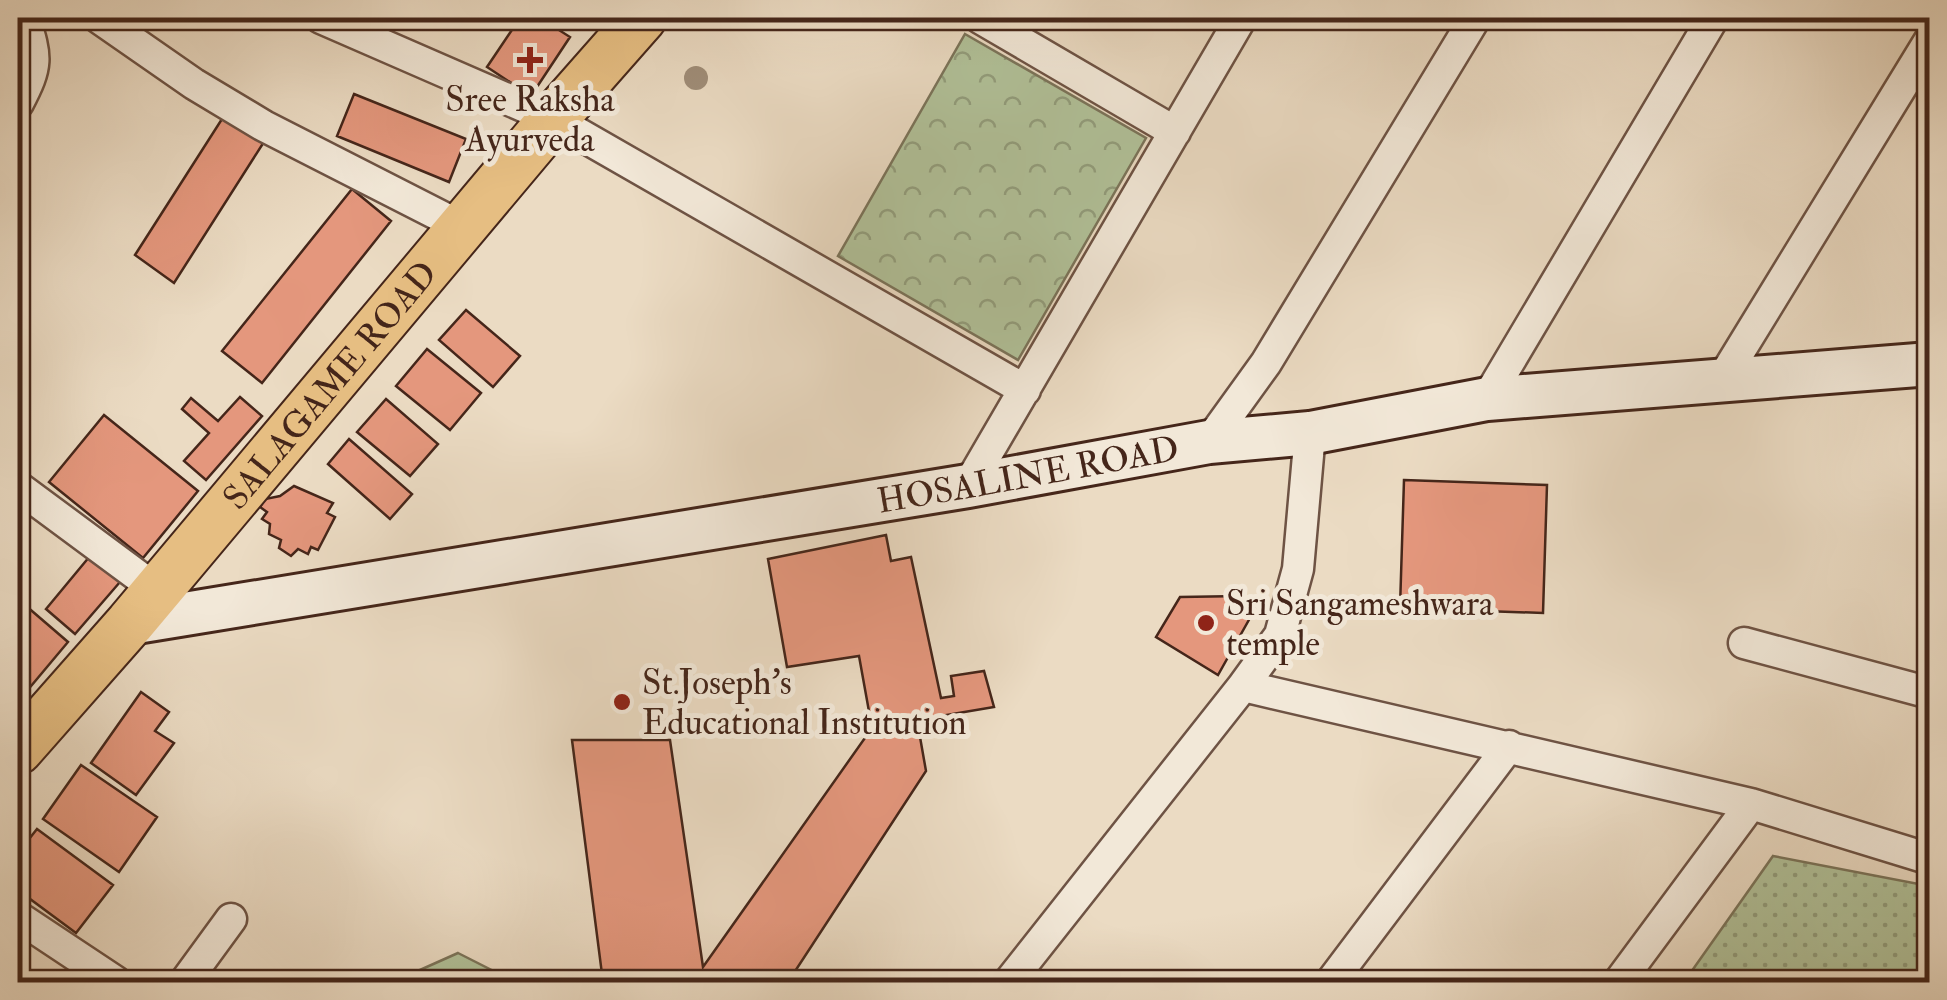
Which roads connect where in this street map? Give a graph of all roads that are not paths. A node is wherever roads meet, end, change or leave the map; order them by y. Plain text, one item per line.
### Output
1 (24, 18) edge
2 (99, 18) edge
3 (321, 18) edge
4 (642, 18) edge
5 (980, 18) edge
6 (1241, 18) edge
7 (1475, 18) edge
8 (1712, 18) edge
9 (1930, 40) edge
10 (18, 104) edge
11 (553, 119) junction
12 (1175, 132) junction
13 (462, 227) junction
14 (1930, 364) edge
15 (1723, 378) junction
16 (1025, 390) junction
17 (1487, 398) junction
18 (1310, 433) junction
19 (1209, 442) junction
20 (968, 486) junction
21 (18, 487) edge
22 (143, 606) junction
23 (1744, 642) dead end
24 (1243, 686) junction
25 (1930, 694) edge
26 (20, 742) edge
27 (1510, 746) junction
28 (1751, 804) junction
29 (1930, 858) edge
30 (18, 916) edge
31 (232, 920) dead end
32 (116, 982) edge
33 (185, 982) edge
34 (1009, 982) edge
35 (1331, 982) edge
36 (1619, 982) edge

1 - 10 street
2 - 13 street
3 - 11 street
4 - 11 main road, SALAGAME ROAD
5 - 12 street
6 - 12 street
7 - 19 street
8 - 17 street
9 - 15 street
11 - 13 main road, SALAGAME ROAD
11 - 16 street
12 - 16 street
13 - 22 main road, SALAGAME ROAD
14 - 15 street, HOSALINE ROAD
15 - 17 street, HOSALINE ROAD
16 - 20 street
17 - 18 street, HOSALINE ROAD
18 - 19 street, HOSALINE ROAD
18 - 24 street
19 - 20 street, HOSALINE ROAD
20 - 22 street, HOSALINE ROAD
21 - 22 street
22 - 26 main road, SALAGAME ROAD
23 - 25 street
24 - 27 street
24 - 34 street
27 - 28 street
27 - 35 street
28 - 29 street
28 - 36 street
30 - 32 street
31 - 33 street

